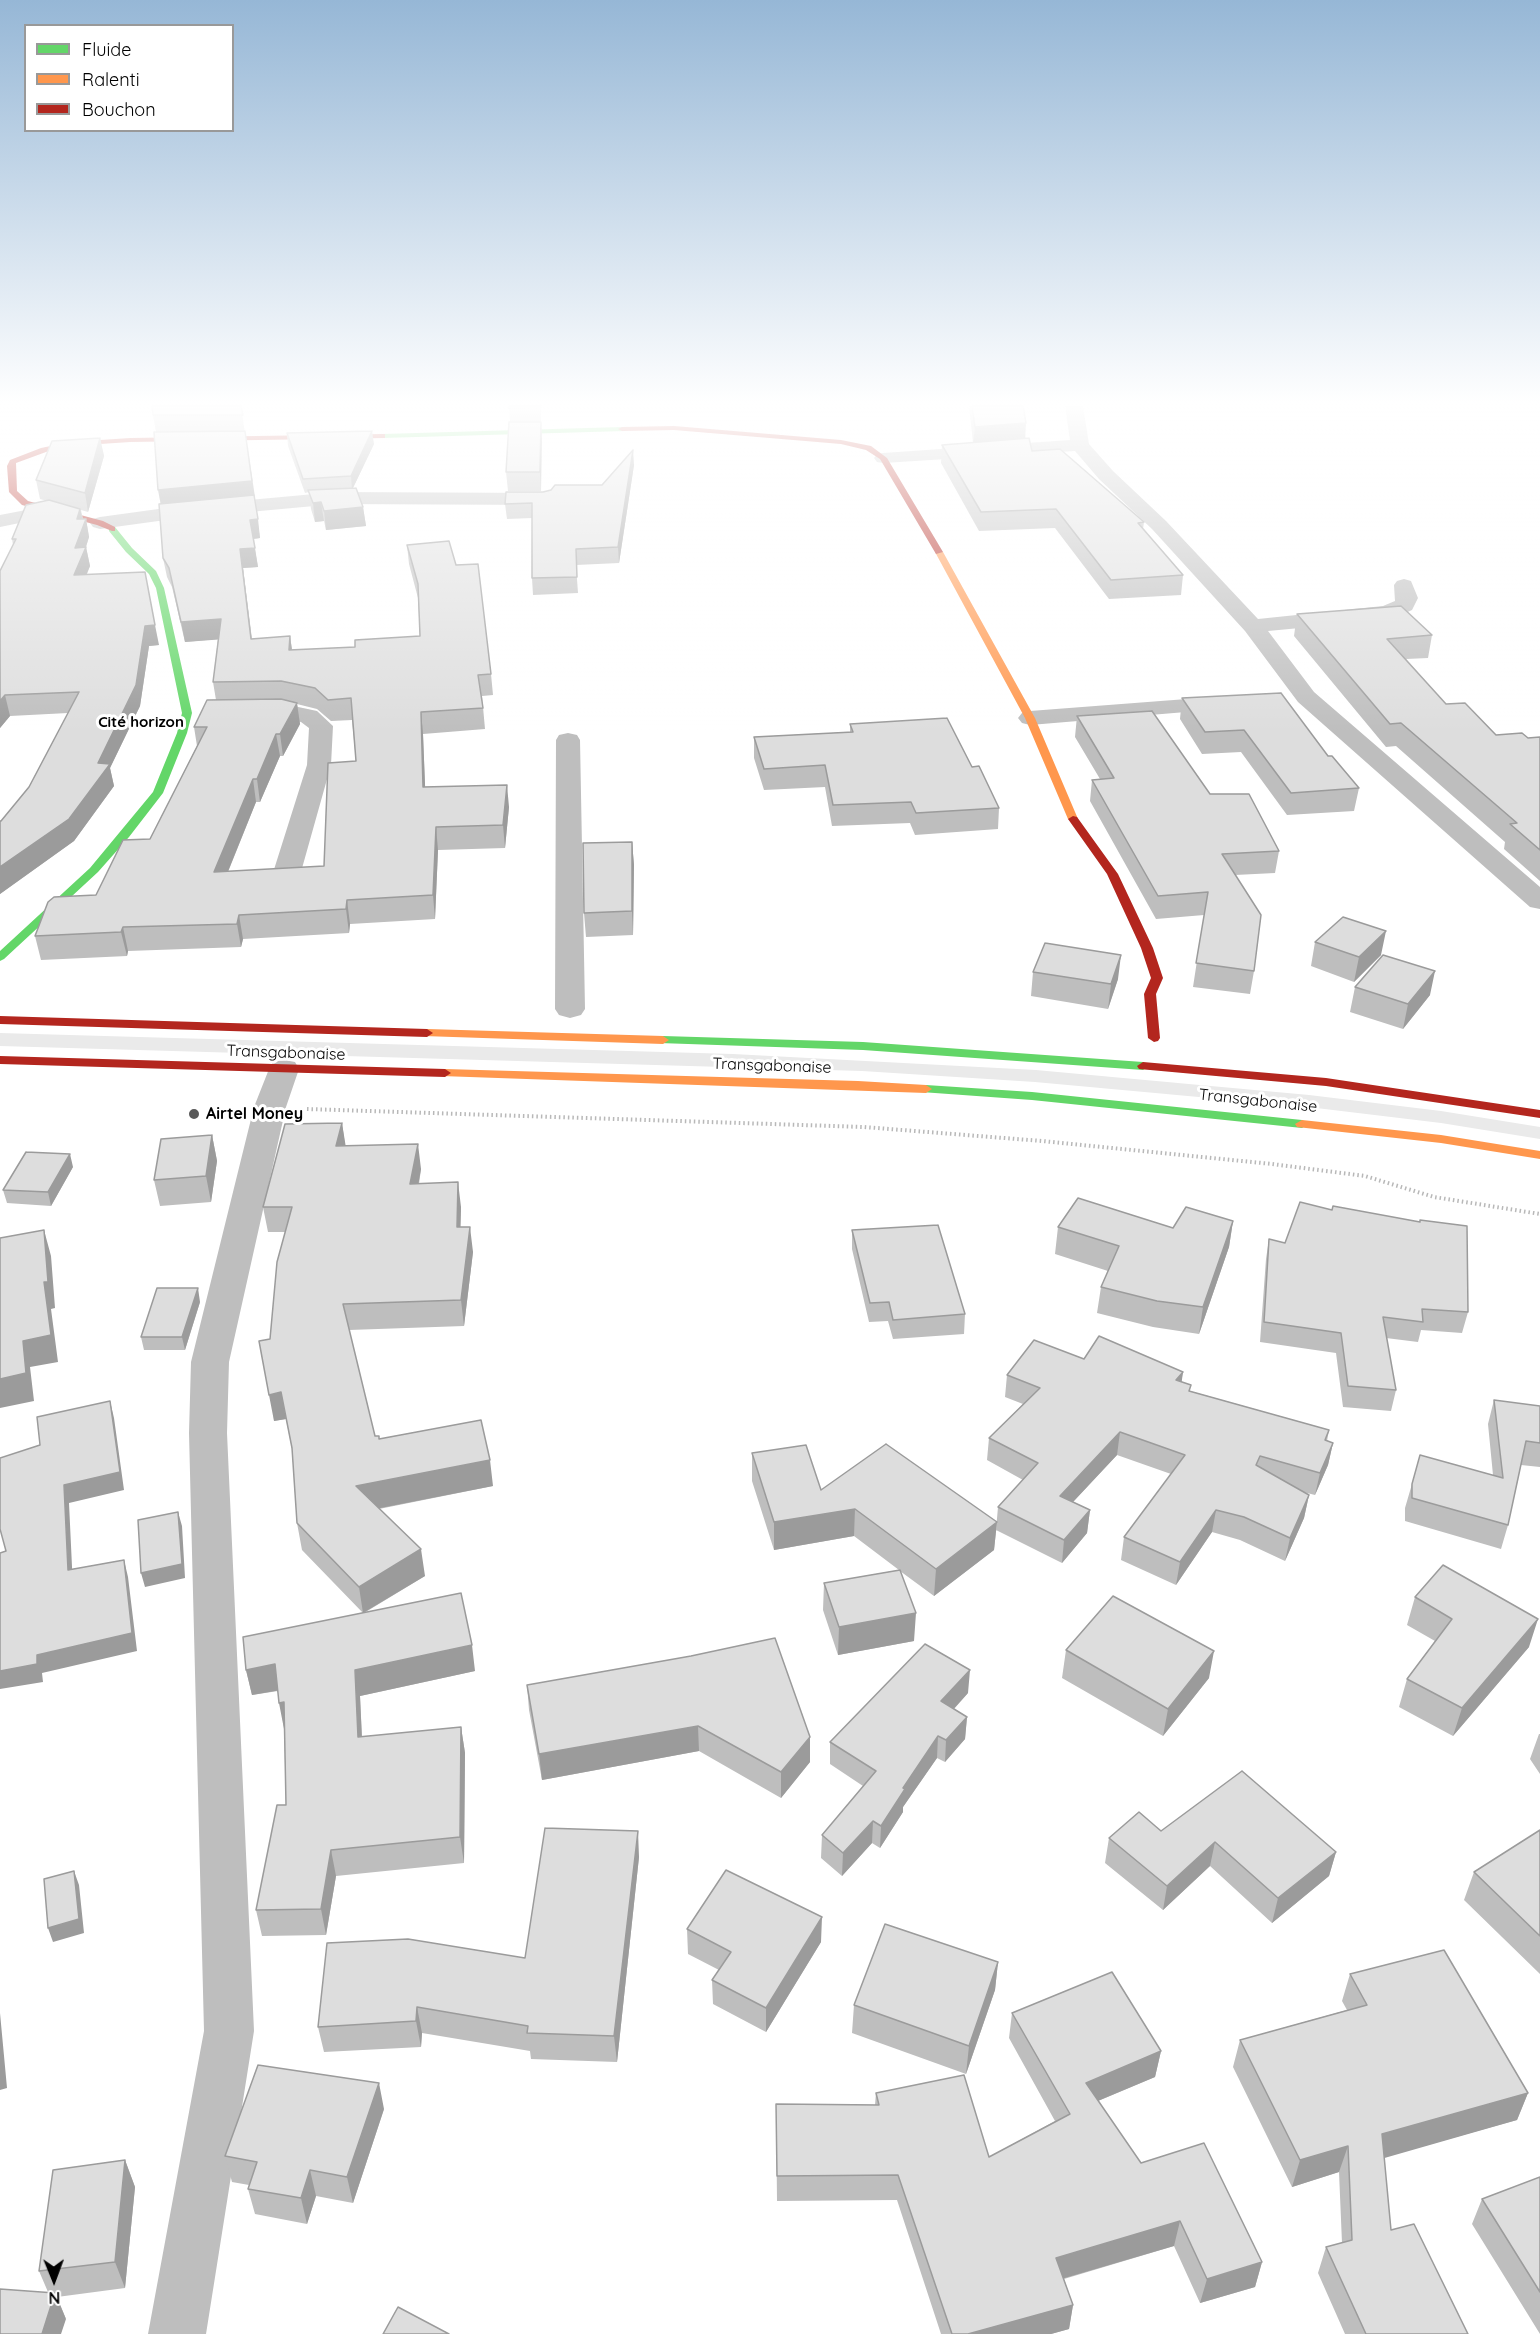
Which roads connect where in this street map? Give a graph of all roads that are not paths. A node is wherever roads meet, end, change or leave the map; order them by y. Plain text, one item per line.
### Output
1 (32, 515) edge
2 (68, 515) edge
3 (159, 515) edge
4 (917, 515) edge
5 (1148, 515) edge
6 (0, 521) edge
7 (100, 523) junction
8 (1404, 585) dead end
9 (1253, 626) junction
10 (1248, 701) edge
11 (210, 713) junction
12 (1030, 718) junction
13 (568, 740) dead end
14 (285, 879) edge
15 (1540, 901) edge
16 (0, 957) edge
17 (570, 1009) dead end
18 (0, 1020) edge
19 (1154, 1038) dead end
20 (0, 1060) edge
21 (277, 1088) junction
22 (1540, 1114) edge
23 (1540, 1155) edge
24 (177, 2334) edge

1 - 6 street
2 - 7 main road
3 - 7 street
4 - 12 main road
5 - 9 street
7 - 11 main road
8 - 9 street
9 - 15 street
10 - 12 street
11 - 14 street
11 - 16 main road
12 - 19 main road
13 - 17 street
18 - 22 main road, Transgabonaise
20 - 21 main road, Transgabonaise
21 - 23 main road, Transgabonaise
21 - 24 street

